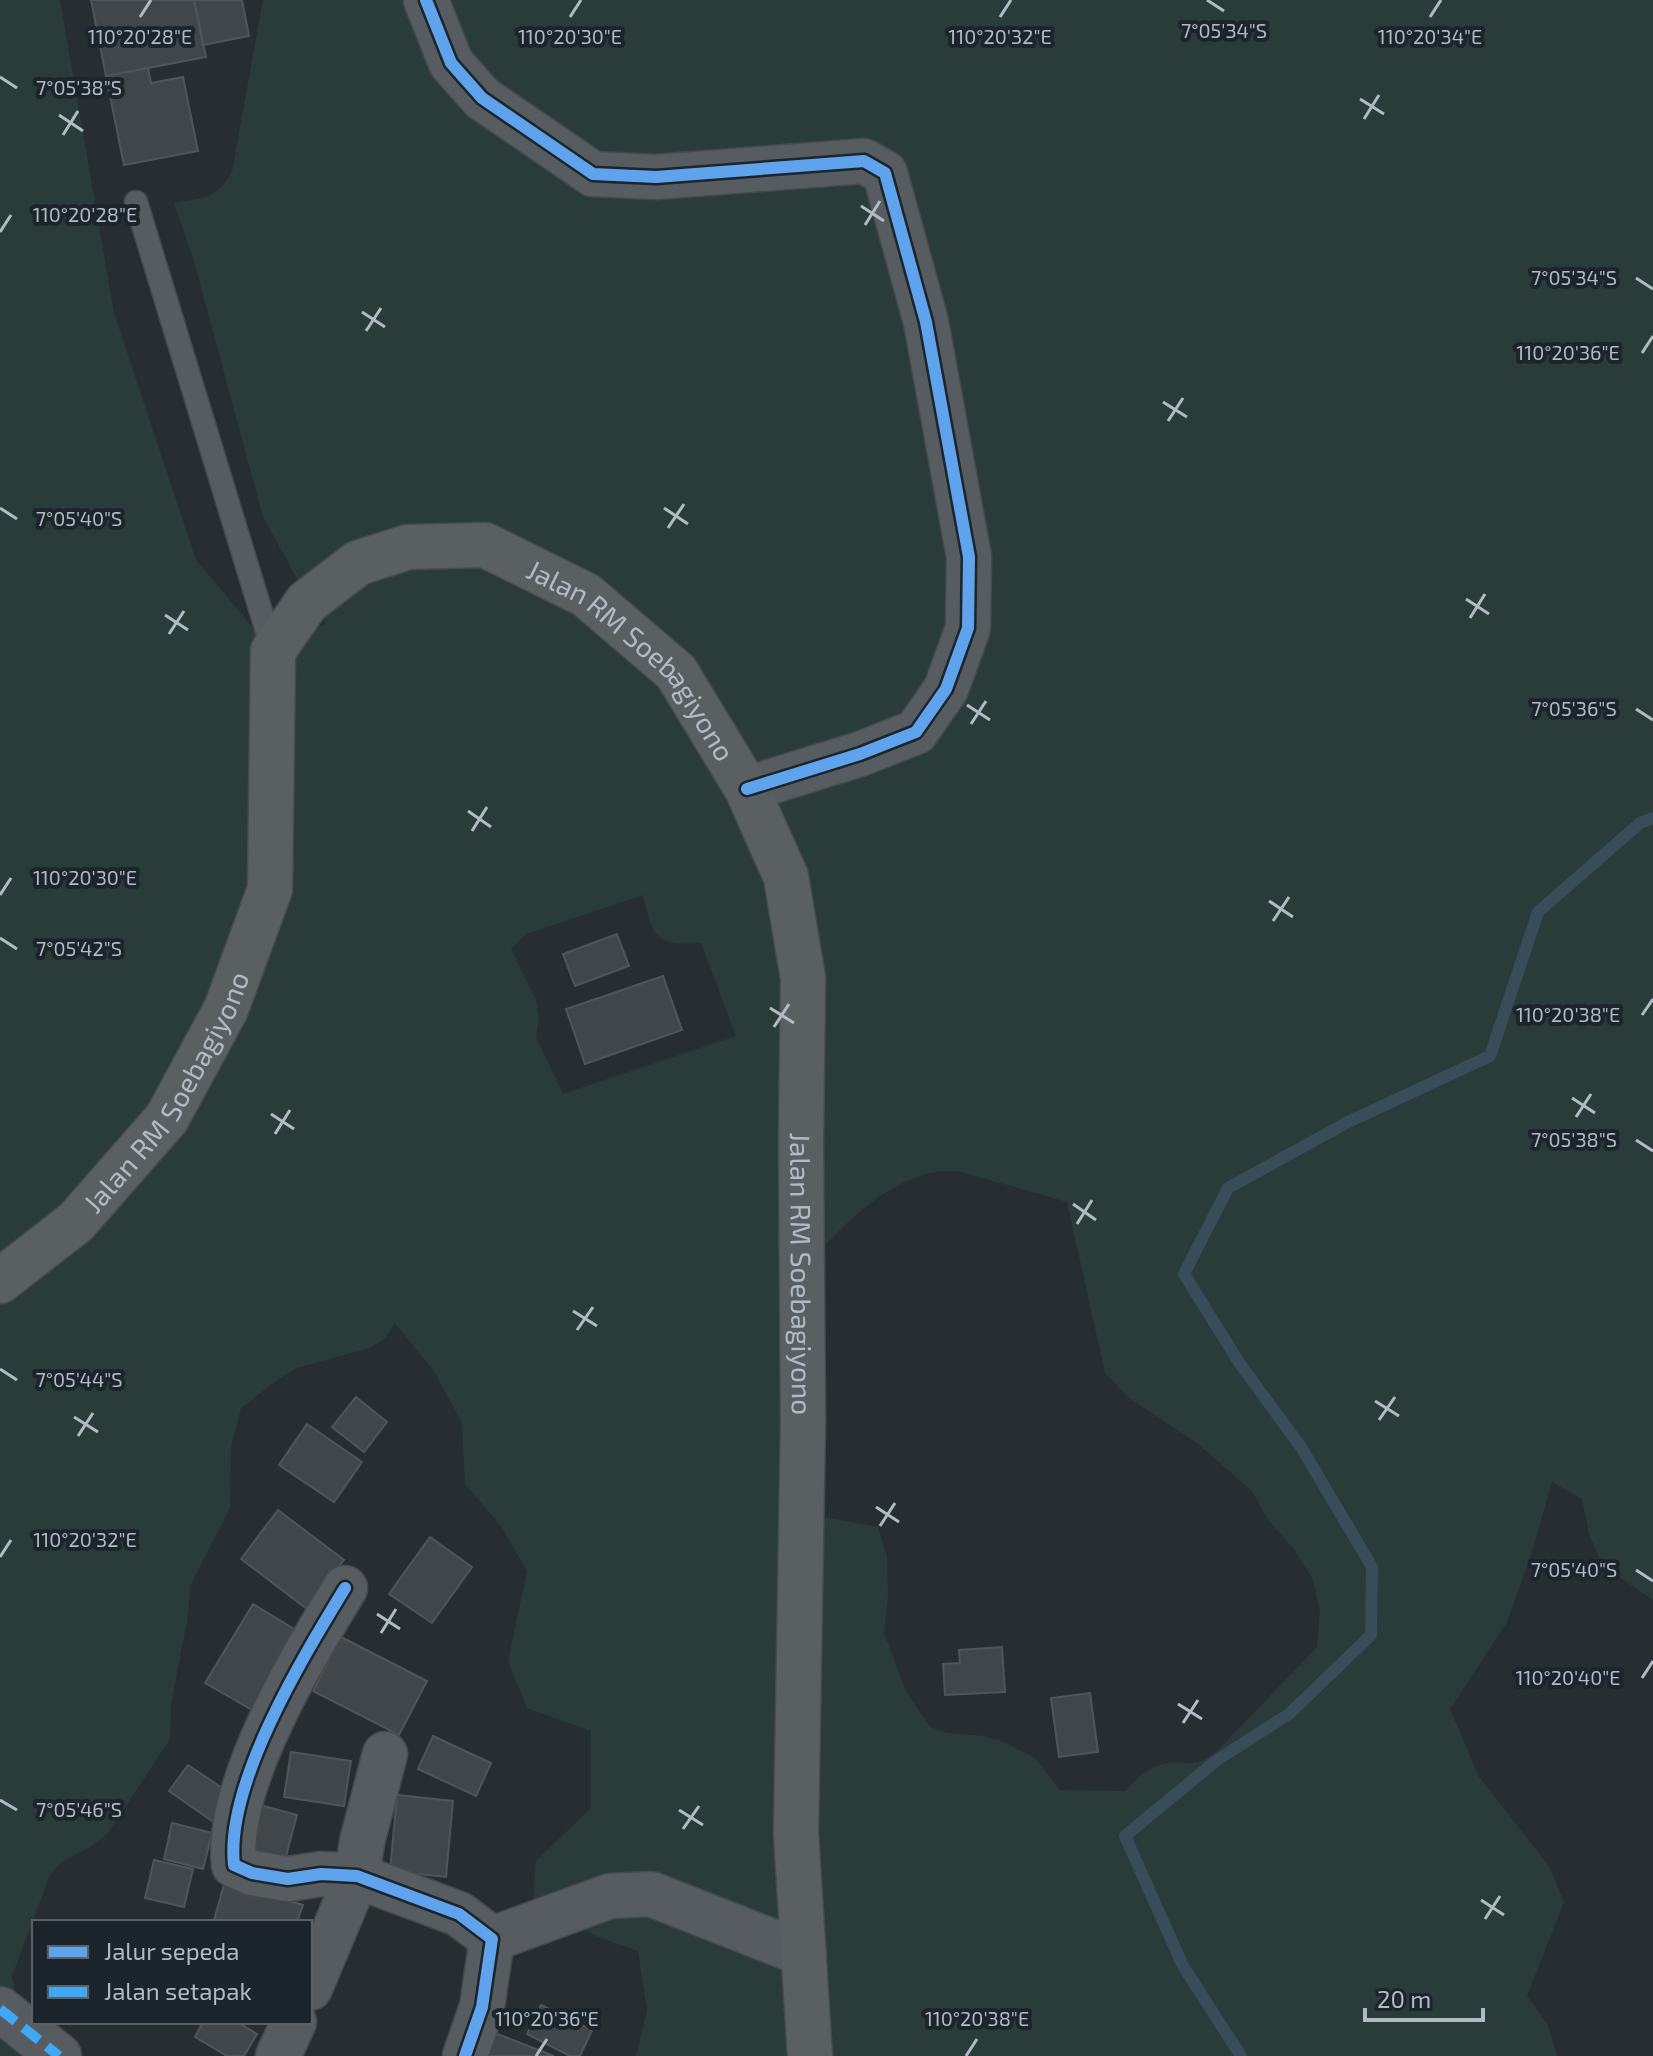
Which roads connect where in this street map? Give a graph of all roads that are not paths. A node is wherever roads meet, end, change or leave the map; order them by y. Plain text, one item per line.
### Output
1 (426, 0) edge
2 (136, 202) dead end
3 (273, 651) junction
4 (747, 789) junction
5 (0, 1281) edge
6 (345, 1588) dead end
7 (385, 1754) dead end
8 (357, 1876) junction
9 (492, 1939) junction
10 (804, 1954) junction
11 (312, 1983) edge
12 (0, 2009) edge
13 (293, 2024) edge
14 (59, 2056) edge
15 (278, 2056) edge
16 (465, 2056) edge
17 (810, 2056) edge

1 - 4 street
2 - 3 lane
3 - 4 main road, Jalan RM Soebagiyono
3 - 5 main road, Jalan RM Soebagiyono
4 - 10 main road, Jalan RM Soebagiyono
6 - 8 street
7 - 8 street
8 - 9 street
8 - 11 street
9 - 10 street
9 - 16 street
10 - 17 main road, Jalan RM Soebagiyono
12 - 14 street
13 - 15 street

